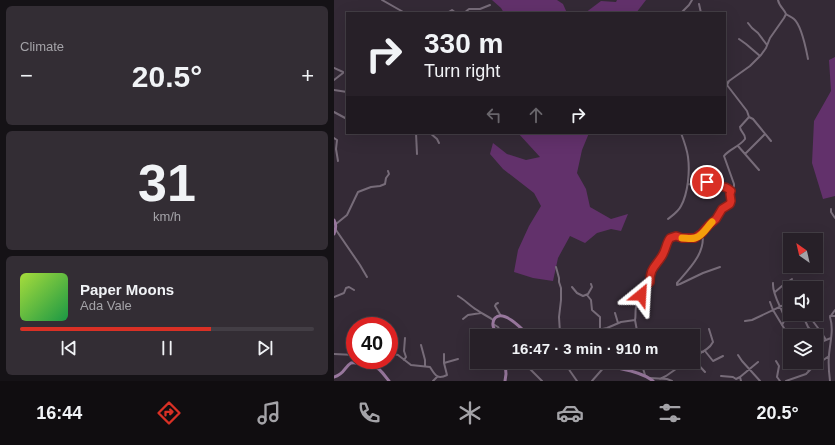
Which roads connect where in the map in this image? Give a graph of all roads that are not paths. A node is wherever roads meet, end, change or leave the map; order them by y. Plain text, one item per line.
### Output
1 (382, 0) edge
2 (692, 0) edge
3 (778, 0) edge
4 (699, 4) dead end
5 (490, 5) dead end
6 (403, 12) edge
7 (466, 12) edge
8 (682, 12) edge
9 (701, 12) edge
10 (786, 14) junction
11 (748, 22) dead end
12 (739, 39) dead end
13 (767, 45) junction
14 (760, 57) junction
15 (808, 60) dead end
16 (334, 68) edge
17 (334, 80) edge
18 (726, 80) edge
19 (727, 83) junction
20 (334, 90) edge
21 (346, 92) edge
22 (334, 112) edge
23 (749, 117) junction
24 (346, 118) edge
25 (416, 134) edge
26 (431, 134) edge
27 (681, 134) edge
28 (765, 134) junction
29 (334, 138) edge
30 (771, 141) dead end
31 (440, 143) dead end
32 (738, 146) junction
33 (417, 154) dead end
34 (745, 154) junction
35 (338, 161) dead end
36 (759, 170) dead end
37 (388, 171) dead end
38 (688, 184) junction
39 (731, 191) junction
40 (831, 209) dead end
41 (835, 218) edge
42 (668, 219) dead end
43 (335, 222) edge
44 (335, 232) edge
45 (702, 233) junction
46 (556, 267) dead end
47 (720, 267) dead end
48 (367, 277) dead end
49 (792, 279) dead end
50 (773, 283) dead end
51 (592, 284) dead end
52 (572, 287) dead end
53 (354, 290) dead end
54 (775, 292) junction
55 (587, 295) junction
56 (458, 296) dead end
57 (334, 297) edge
58 (770, 302) dead end
59 (498, 303) dead end
60 (781, 306) junction
61 (773, 310) junction
62 (835, 310) edge
63 (783, 312) edge
64 (482, 313) junction
65 (615, 313) dead end
66 (501, 316) junction
67 (830, 316) junction
68 (835, 316) edge
69 (463, 319) dead end
70 (635, 320) junction
71 (745, 321) dead end
72 (784, 321) edge
73 (813, 321) edge
74 (493, 323) junction
75 (618, 323) junction
76 (782, 325) junction
77 (495, 329) edge
78 (499, 329) edge
79 (522, 329) edge
80 (560, 329) edge
81 (600, 329) edge
82 (604, 329) edge
83 (637, 329) edge
84 (709, 329) dead end
85 (784, 329) edge
86 (404, 338) dead end
87 (831, 338) junction
88 (826, 340) junction
89 (823, 341) edge
90 (420, 345) dead end
91 (700, 351) edge
92 (704, 351) junction
93 (334, 354) edge
94 (444, 354) dead end
95 (700, 354) edge
96 (346, 355) edge
97 (738, 355) dead end
98 (398, 356) edge
99 (723, 356) dead end
100 (828, 356) junction
101 (458, 359) dead end
102 (404, 360) junction
103 (776, 361) dead end
104 (758, 362) dead end
105 (444, 363) junction
106 (425, 366) junction
107 (700, 366) edge
108 (506, 369) edge
109 (530, 369) edge
110 (569, 369) edge
111 (602, 369) edge
112 (621, 369) edge
113 (632, 369) edge
114 (643, 369) edge
115 (676, 369) edge
116 (750, 370) junction
117 (809, 370) joint
118 (633, 372) junction
119 (705, 372) dead end
120 (644, 375) junction
121 (721, 376) dead end
122 (334, 377) edge
123 (437, 377) junction
124 (740, 377) junction
125 (650, 378) junction
126 (660, 379) junction
127 (389, 381) edge
128 (433, 381) edge
129 (505, 381) edge
130 (542, 381) edge
131 (577, 381) edge
132 (592, 381) edge
133 (653, 381) edge
134 (672, 381) edge
135 (741, 381) edge
136 (760, 381) edge
137 (780, 381) edge
138 (786, 381) edge
139 (830, 381) edge

1 - 6 street
2 - 8 street
3 - 10 street
4 - 9 street
5 - 7 street
10 - 13 street
10 - 15 street
11 - 13 street
12 - 14 street
13 - 14 street
14 - 19 street
16 - 17 street
18 - 19 street
19 - 23 street
20 - 21 street
22 - 24 street
23 - 28 street
23 - 32 street
25 - 33 street
26 - 31 street
27 - 38 street
28 - 30 street
28 - 34 street
29 - 35 street
32 - 34 street
32 - 39 street
34 - 36 street
37 - 43 street
38 - 39 street
38 - 42 street
39 - 45 street
40 - 41 street
43 - 44 main road
44 - 48 street
45 - 47 street
45 - 70 street
46 - 80 street
49 - 54 street
50 - 54 street
51 - 55 street
52 - 55 street
53 - 57 street
54 - 60 street
55 - 81 street
56 - 64 street
58 - 61 street
59 - 66 street
60 - 61 street
60 - 63 street
61 - 71 street
61 - 76 street
62 - 67 street
64 - 69 street
64 - 74 street
65 - 75 street
66 - 74 main road
66 - 79 main road
67 - 68 street
67 - 87 street
70 - 75 street
70 - 83 street
72 - 76 street
73 - 88 street
74 - 77 main road
74 - 78 street
75 - 82 street
76 - 85 street
84 - 92 street
86 - 102 street
87 - 88 street
87 - 100 street
88 - 89 street
90 - 106 street
91 - 92 street
92 - 95 street
92 - 99 street
93 - 96 street
94 - 105 street
97 - 116 street
98 - 102 street
100 - 117 street
100 - 139 street
101 - 105 street
102 - 106 street
103 - 137 street
104 - 116 street
105 - 123 street
106 - 123 street
107 - 119 street
108 - 129 main road
109 - 130 street
110 - 131 street
111 - 132 street
112 - 118 main road
113 - 118 street
114 - 120 street
115 - 126 street
116 - 124 street
116 - 136 street
117 - 138 street
118 - 120 main road
120 - 125 main road
121 - 124 street
122 - 127 main road
123 - 128 street
124 - 135 street
125 - 126 street
125 - 133 main road
126 - 134 street

